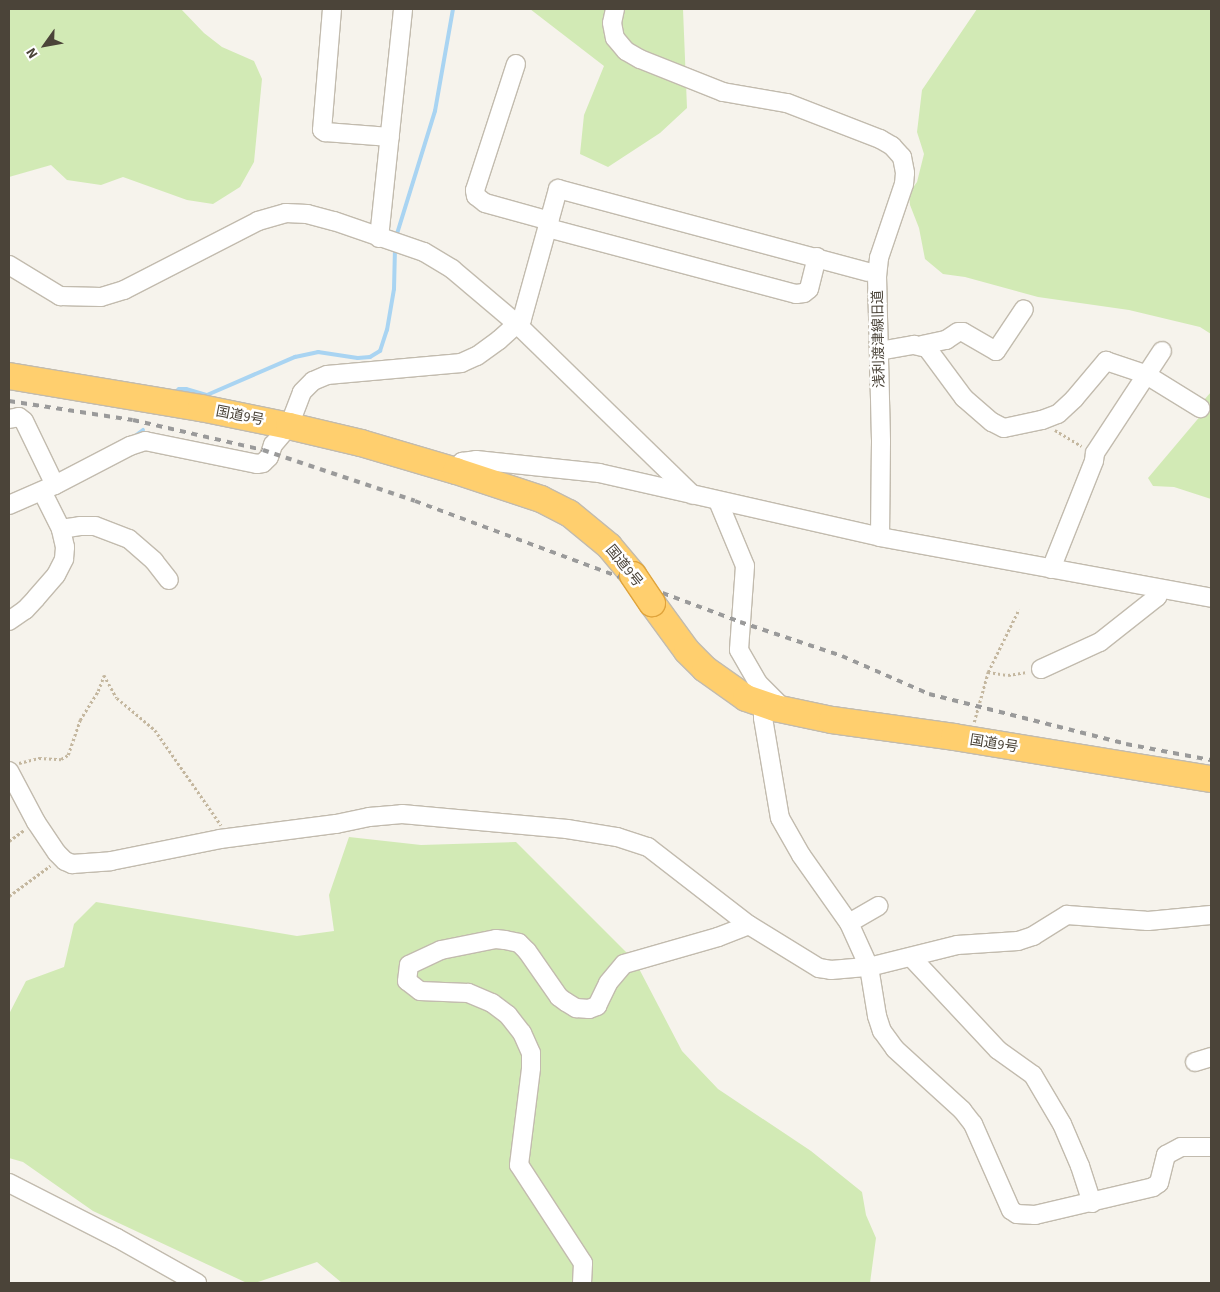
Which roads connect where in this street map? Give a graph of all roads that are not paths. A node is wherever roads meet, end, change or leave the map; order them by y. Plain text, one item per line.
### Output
1 (332, 9) edge
2 (403, 9) edge
3 (615, 9) edge
4 (516, 64) dead end
5 (390, 137) junction
6 (549, 224) junction
7 (379, 238) junction
8 (816, 257) junction
9 (9, 265) edge
10 (868, 272) dead end
11 (1024, 309) dead end
12 (517, 324) junction
13 (922, 345) junction
14 (879, 351) junction
15 (1162, 351) dead end
16 (1146, 374) junction
17 (9, 376) edge
18 (1200, 408) dead end
19 (9, 419) edge
20 (289, 426) junction
21 (456, 470) junction
22 (50, 483) junction
23 (693, 495) junction
24 (718, 501) junction
25 (9, 505) edge
26 (61, 529) junction
27 (880, 537) junction
28 (1051, 568) junction
29 (169, 580) dead end
30 (1162, 589) junction
31 (1211, 598) edge
32 (9, 620) edge
33 (1041, 669) road end
34 (775, 708) junction
35 (12, 768) edge
36 (1211, 780) edge
37 (879, 906) dead end
38 (1211, 915) edge
39 (849, 923) junction
40 (749, 925) junction
41 (911, 957) junction
42 (869, 967) junction
43 (1211, 1147) edge
44 (9, 1183) edge
45 (1092, 1203) junction
46 (197, 1283) edge
47 (582, 1283) edge

1 - 5 street
2 - 5 street
3 - 14 street, 浅利渡津線旧道
4 - 6 street
5 - 7 street
6 - 8 street
6 - 8 street
6 - 12 street
7 - 9 street
7 - 12 street
8 - 10 street
11 - 13 street
12 - 20 street
12 - 23 street
13 - 14 street
13 - 16 street
14 - 27 street, 浅利渡津線旧道
15 - 16 street
16 - 18 street
16 - 28 street
17 - 20 highway, 国道9号
19 - 22 street
20 - 21 highway, 国道9号
20 - 22 street
21 - 23 street
21 - 34 highway, 国道9号, bridge
22 - 25 street
22 - 26 street
23 - 24 street
24 - 27 street
24 - 34 street
26 - 29 street
26 - 32 street
27 - 28 street
28 - 30 street
30 - 31 street
30 - 33 street
34 - 36 highway, 国道9号
34 - 39 street
35 - 40 street
37 - 39 street
38 - 41 street
39 - 42 street
40 - 42 street
40 - 47 street
41 - 42 street
41 - 45 street
42 - 45 street
43 - 45 street
44 - 46 street

